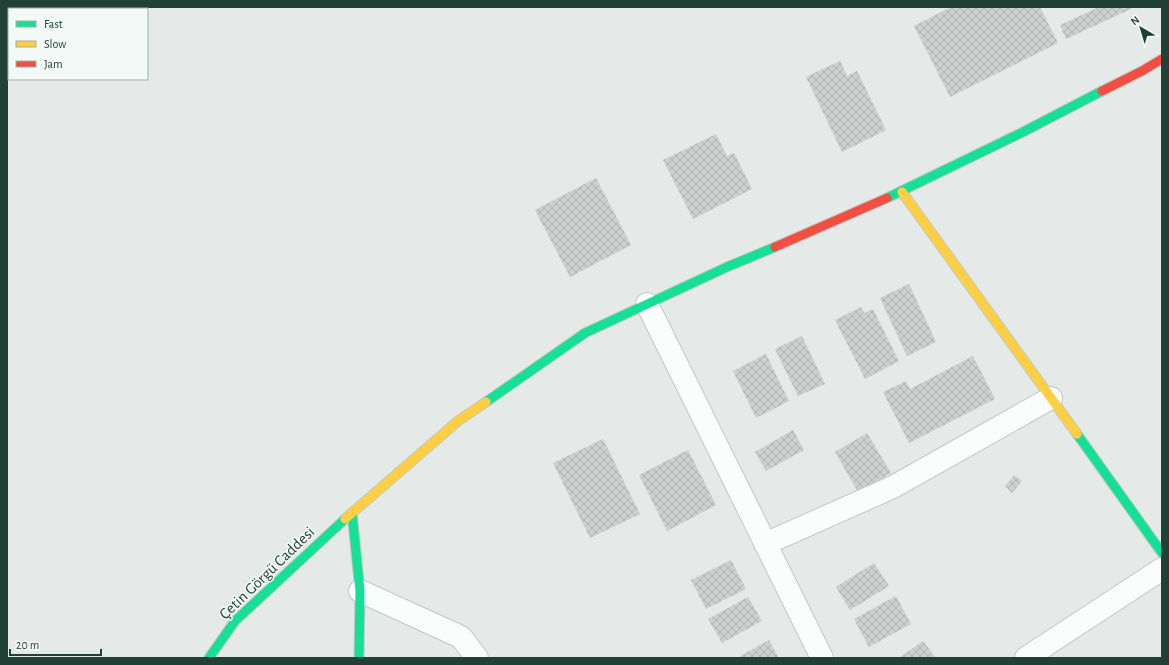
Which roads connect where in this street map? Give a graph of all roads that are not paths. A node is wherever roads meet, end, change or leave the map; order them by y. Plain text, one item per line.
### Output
1 (1162, 59) edge
2 (902, 192) junction
3 (647, 304) junction
4 (1051, 398) junction
5 (352, 514) junction
6 (765, 544) junction
7 (1162, 553) edge
8 (1162, 569) edge
9 (360, 591) junction
10 (1035, 655) edge
11 (209, 658) edge
12 (359, 658) edge
13 (477, 658) edge
14 (822, 658) edge

1 - 2 main road, Çetin Görgü Caddesi
2 - 3 main road, Çetin Görgü Caddesi
2 - 4 main road
3 - 5 main road, Çetin Görgü Caddesi
3 - 6 street
4 - 6 street
4 - 7 main road
5 - 9 main road
5 - 11 main road, Çetin Görgü Caddesi
6 - 14 street
8 - 10 street
9 - 12 main road
9 - 13 street

